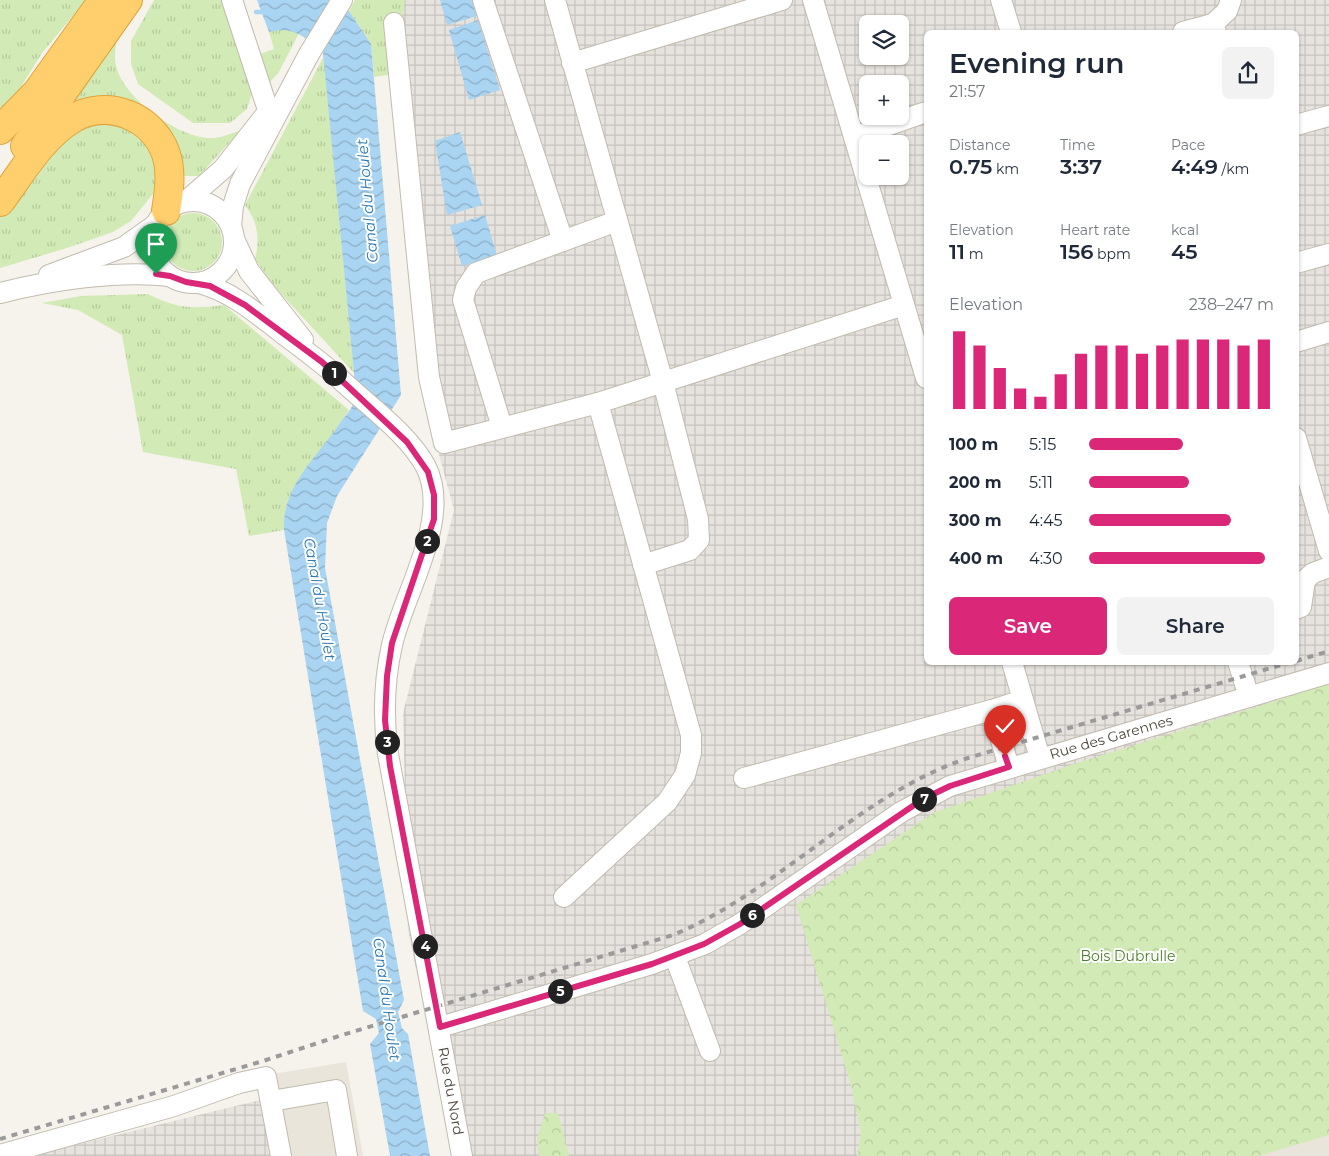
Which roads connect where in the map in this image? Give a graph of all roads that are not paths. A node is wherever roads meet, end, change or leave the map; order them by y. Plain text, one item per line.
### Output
1 (103, 0) edge
2 (128, 0) edge
3 (232, 0) edge
4 (342, 0) edge
5 (483, 0) edge
6 (555, 0) edge
7 (782, 0) edge
8 (813, 0) edge
9 (1001, 0) edge
10 (1231, 0) edge
11 (394, 23) dead end
12 (1214, 28) edge
13 (1010, 30) edge
14 (1198, 30) edge
15 (309, 54) junction
16 (572, 63) junction
17 (268, 110) junction
18 (924, 113) edge
19 (1329, 116) edge
20 (1299, 124) edge
21 (0, 130) edge
22 (854, 137) junction
23 (0, 182) edge
24 (0, 202) edge
25 (169, 212) junction
26 (617, 221) junction
27 (233, 232) junction
28 (563, 241) junction
29 (1329, 254) edge
30 (1299, 262) edge
31 (170, 276) junction
32 (199, 283) junction
33 (6, 292) edge
34 (904, 305) junction
35 (1328, 333) edge
36 (1299, 341) edge
37 (322, 362) junction
38 (924, 371) edge
39 (663, 382) junction
40 (598, 403) junction
41 (502, 428) junction
42 (444, 443) junction
43 (1299, 448) edge
44 (427, 470) junction
45 (1329, 551) edge
46 (643, 565) junction
47 (1329, 567) edge
48 (1299, 608) edge
49 (1013, 665) edge
50 (1239, 665) edge
51 (1329, 672) edge
52 (1249, 697) junction
53 (1022, 700) junction
54 (992, 710) junction
55 (1040, 758) junction
56 (1009, 767) junction
57 (744, 778) dead end
58 (564, 897) dead end
59 (675, 956) junction
60 (440, 1027) junction
61 (710, 1051) dead end
62 (271, 1101) junction
63 (0, 1155) edge
64 (281, 1156) edge
65 (347, 1156) edge
66 (462, 1156) edge

1 - 21 highway
2 - 23 highway
3 - 17 street
4 - 15 street
5 - 28 street
6 - 16 street
7 - 16 street
8 - 22 street
9 - 13 street
10 - 12 street
11 - 42 street
12 - 14 street
15 - 17 street
15 - 27 street
16 - 26 street
17 - 25 street
18 - 22 street
19 - 20 street
22 - 34 street
24 - 25 highway
25 - 27 street
25 - 31 street
25 - 33 street
26 - 28 street
26 - 39 street
27 - 32 street
27 - 37 street, Rue du Nord
28 - 41 street
29 - 30 street
31 - 32 street
31 - 33 street
32 - 37 street, Rue du Nord
34 - 38 street
34 - 39 street
35 - 36 street
37 - 44 street, Rue du Nord
39 - 40 street
39 - 46 street
40 - 41 street
40 - 46 street
41 - 42 street
42 - 44 street
43 - 45 street
44 - 60 street, Rue du Nord
46 - 58 street
47 - 48 street
49 - 53 street
50 - 52 street
51 - 52 street, Rue des Garennes
52 - 55 street, Rue des Garennes
53 - 54 street
53 - 55 street
54 - 56 street
54 - 57 street
55 - 56 street, Rue des Garennes
56 - 59 street, Rue des Garennes
59 - 60 street, Rue des Garennes
59 - 61 street
60 - 66 street, Rue du Nord
62 - 63 street
62 - 64 street
62 - 65 street

